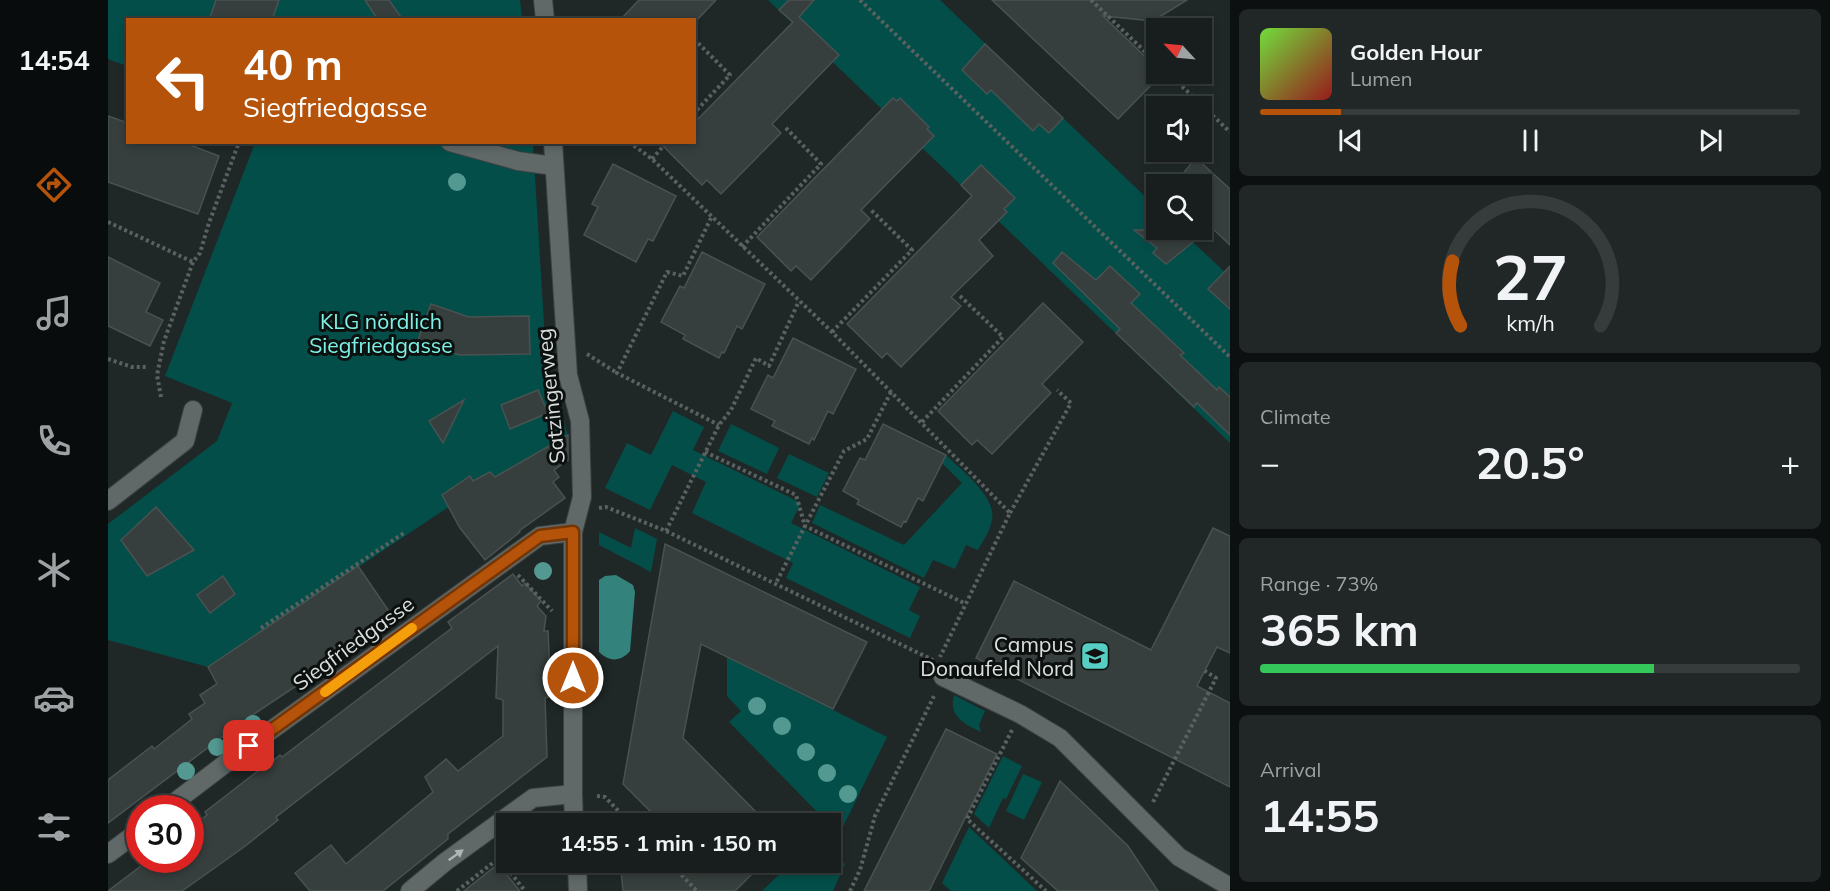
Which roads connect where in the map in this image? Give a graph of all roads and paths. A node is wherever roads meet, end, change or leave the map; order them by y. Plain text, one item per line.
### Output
1 (543, 0) edge
2 (860, 0) edge
3 (1091, 0) edge
4 (544, 18) edge
5 (696, 41) edge
6 (1146, 52) edge
7 (1179, 84) edge
8 (696, 111) edge
9 (783, 126) dead end
10 (1230, 132) edge
11 (238, 144) edge
12 (457, 144) edge
13 (553, 144) edge
14 (632, 144) edge
15 (665, 144) edge
16 (652, 159) junction
17 (554, 166) junction
18 (870, 209) dead end
19 (711, 218) junction
20 (108, 222) edge
21 (742, 247) junction
22 (193, 262) junction
23 (960, 296) dead end
24 (799, 301) junction
25 (832, 332) junction
26 (566, 351) junction
27 (1230, 357) edge
28 (108, 359) edge
29 (147, 367) dead end
30 (617, 373) junction
31 (1057, 390) dead end
32 (891, 392) junction
33 (161, 397) dead end
34 (193, 410) dead end
35 (922, 422) junction
36 (719, 425) junction
37 (705, 452) junction
38 (108, 501) edge
39 (593, 509) dead end
40 (1010, 513) junction
41 (805, 526) junction
42 (666, 531) junction
43 (573, 532) junction
44 (404, 533) dead end
45 (516, 572) dead end
46 (776, 583) junction
47 (966, 604) junction
48 (553, 613) dead end
49 (261, 628) dead end
50 (1205, 671) dead end
51 (944, 677) joint
52 (1020, 714) junction
53 (573, 794) junction
54 (184, 795) edge
55 (597, 796) dead end
56 (574, 813) edge
57 (620, 813) edge
58 (1144, 821) junction
59 (126, 840) edge
60 (108, 854) edge
61 (577, 873) edge
62 (680, 873) edge
63 (1230, 887) edge
64 (410, 891) edge
65 (458, 891) edge
66 (525, 891) edge
67 (578, 891) edge
68 (697, 891) edge
69 (850, 891) edge
70 (1046, 891) edge

1 - 4 street
2 - 27 path
3 - 6 path
5 - 8 path
7 - 10 path
9 - 21 path
11 - 22 path
12 - 17 street
13 - 17 street, Satzingerweg
14 - 16 path
15 - 16 path
16 - 19 path
17 - 26 street, Satzingerweg
18 - 25 path
19 - 21 path
19 - 30 path
20 - 22 path
21 - 24 path
22 - 33 path
23 - 35 path
24 - 25 path
24 - 36 path
25 - 32 path
26 - 30 path
26 - 43 street, Satzingerweg
28 - 29 path
30 - 36 path
31 - 40 path
32 - 35 path
32 - 41 path
34 - 38 street
35 - 40 path
36 - 37 path
37 - 41 path
37 - 42 path
39 - 42 path
40 - 47 path
41 - 46 path
41 - 47 path
42 - 46 path
43 - 53 street, Satzingerweg
43 - 54 street, Siegfriedgasse
44 - 49 path
45 - 48 path
46 - 47 path
50 - 58 path
51 - 52 street
51 - 69 path
52 - 58 street
52 - 70 path
53 - 56 street, Satzingerweg
64 -> 53 street
55 - 57 path
58 - 63 street
59 - 60 street
61 - 67 street
62 - 68 path
65 - 66 path

